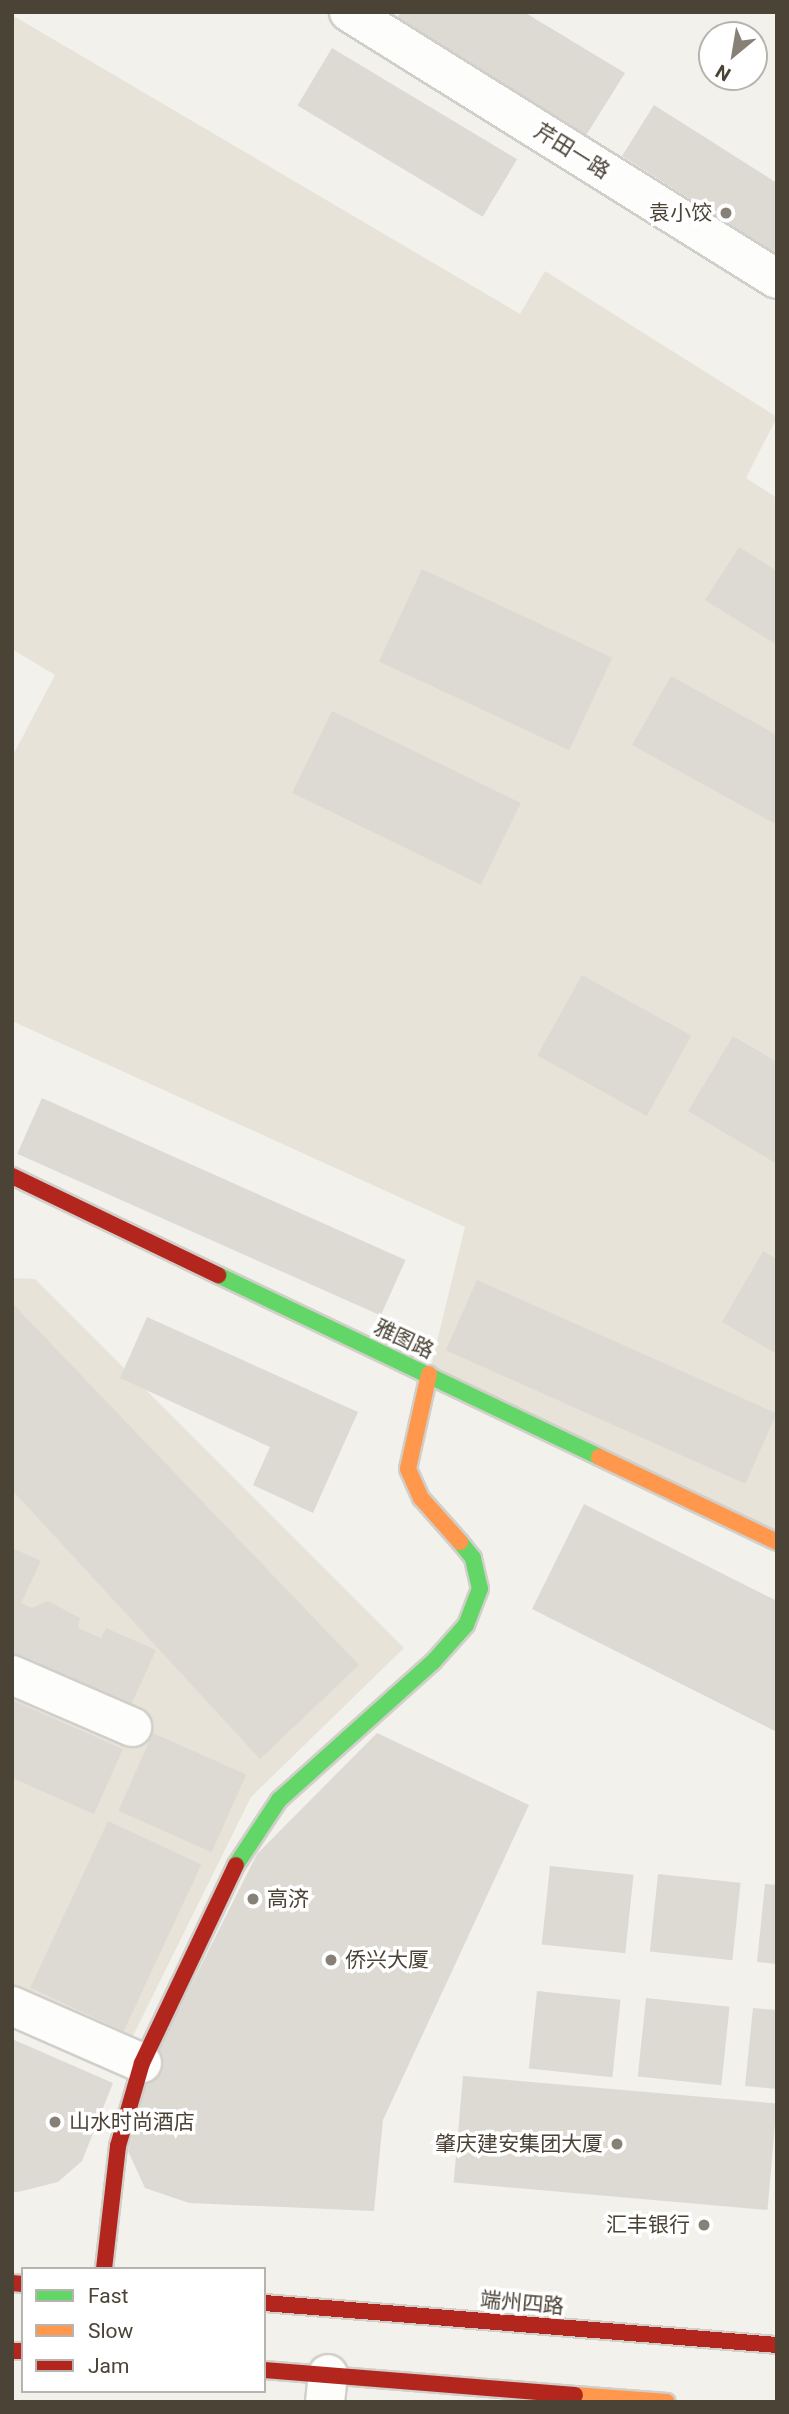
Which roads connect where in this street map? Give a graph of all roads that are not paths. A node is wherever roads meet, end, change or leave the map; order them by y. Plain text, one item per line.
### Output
1 (363, 16) edge
2 (777, 279) edge
3 (15, 1184) edge
4 (429, 1374) junction
5 (777, 1542) edge
6 (12, 1675) edge
7 (132, 1727) dead end
8 (12, 2006) edge
9 (142, 2063) junction
10 (104, 2267) edge
11 (266, 2303) edge
12 (777, 2345) edge
13 (266, 2371) edge
14 (327, 2388) edge
15 (667, 2402) edge

1 - 2 street, 芹田一路
3 - 4 street, 雅图路
4 - 5 street, 雅图路
4 - 9 street
6 - 7 street
8 - 9 street
9 - 10 street
11 - 12 street, 端州四路
13 - 14 street
14 - 15 street

